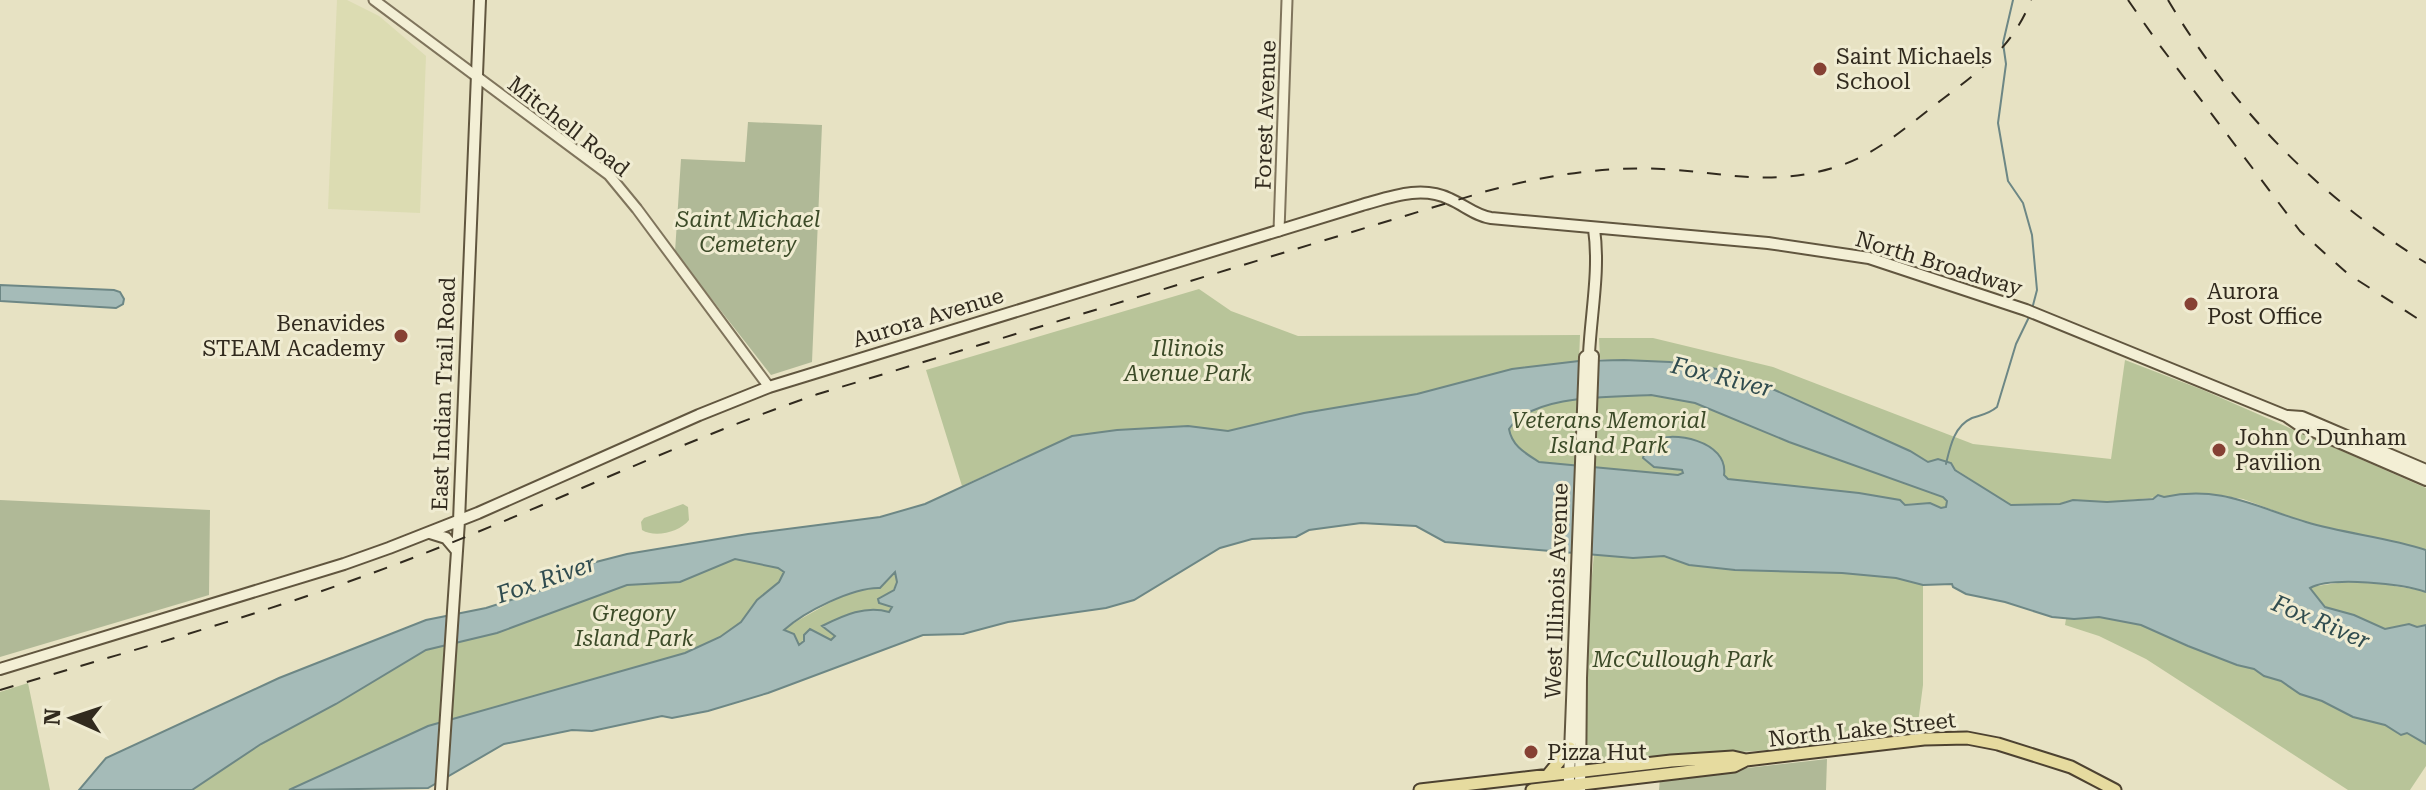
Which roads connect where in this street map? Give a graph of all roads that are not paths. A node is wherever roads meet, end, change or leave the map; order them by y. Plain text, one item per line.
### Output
1 (374, 0) edge
2 (480, 0) edge
3 (1287, 0) edge
4 (476, 77) junction
5 (1423, 191) joint
6 (1594, 229) junction
7 (1279, 231) junction
8 (769, 387) junction
9 (2286, 416) junction
10 (2426, 470) edge
11 (2426, 480) edge
12 (459, 521) junction
13 (428, 533) junction
14 (457, 551) junction
15 (1582, 559) junction
16 (0, 669) edge
17 (1570, 748) junction
18 (1547, 776) junction
19 (1574, 783) edge
20 (441, 790) edge
21 (1420, 790) edge
22 (1532, 790) edge
23 (2115, 790) edge

1 - 4 street, Mitchell Road
2 - 4 main road, East Indian Trail Road
3 - 7 street, Forest Avenue
4 - 8 street, Mitchell Road
4 - 12 main road, East Indian Trail Road
5 - 6 main road, North Broadway
5 - 7 main road, Aurora Avenue
6 - 9 main road, North Broadway
6 - 15 main road, West Illinois Avenue
7 - 8 main road, Aurora Avenue
8 - 12 main road, Aurora Avenue
9 - 10 main road, North Broadway
9 - 11 main road, North Broadway
12 - 13 main road, Aurora Avenue
12 - 14 main road, East Indian Trail Road
13 - 14 main road
13 - 16 main road, Aurora Avenue
14 - 20 main road, East Indian Trail Road
15 - 17 main road, West Illinois Avenue
15 - 19 main road, West Illinois Avenue
17 - 18 main road
17 - 19 main road, West Illinois Avenue
18 - 19 main road, North Lake Street
18 - 21 main road, North Lake Street
19 - 22 main road, North Lake Street
19 - 23 main road, North Lake Street

